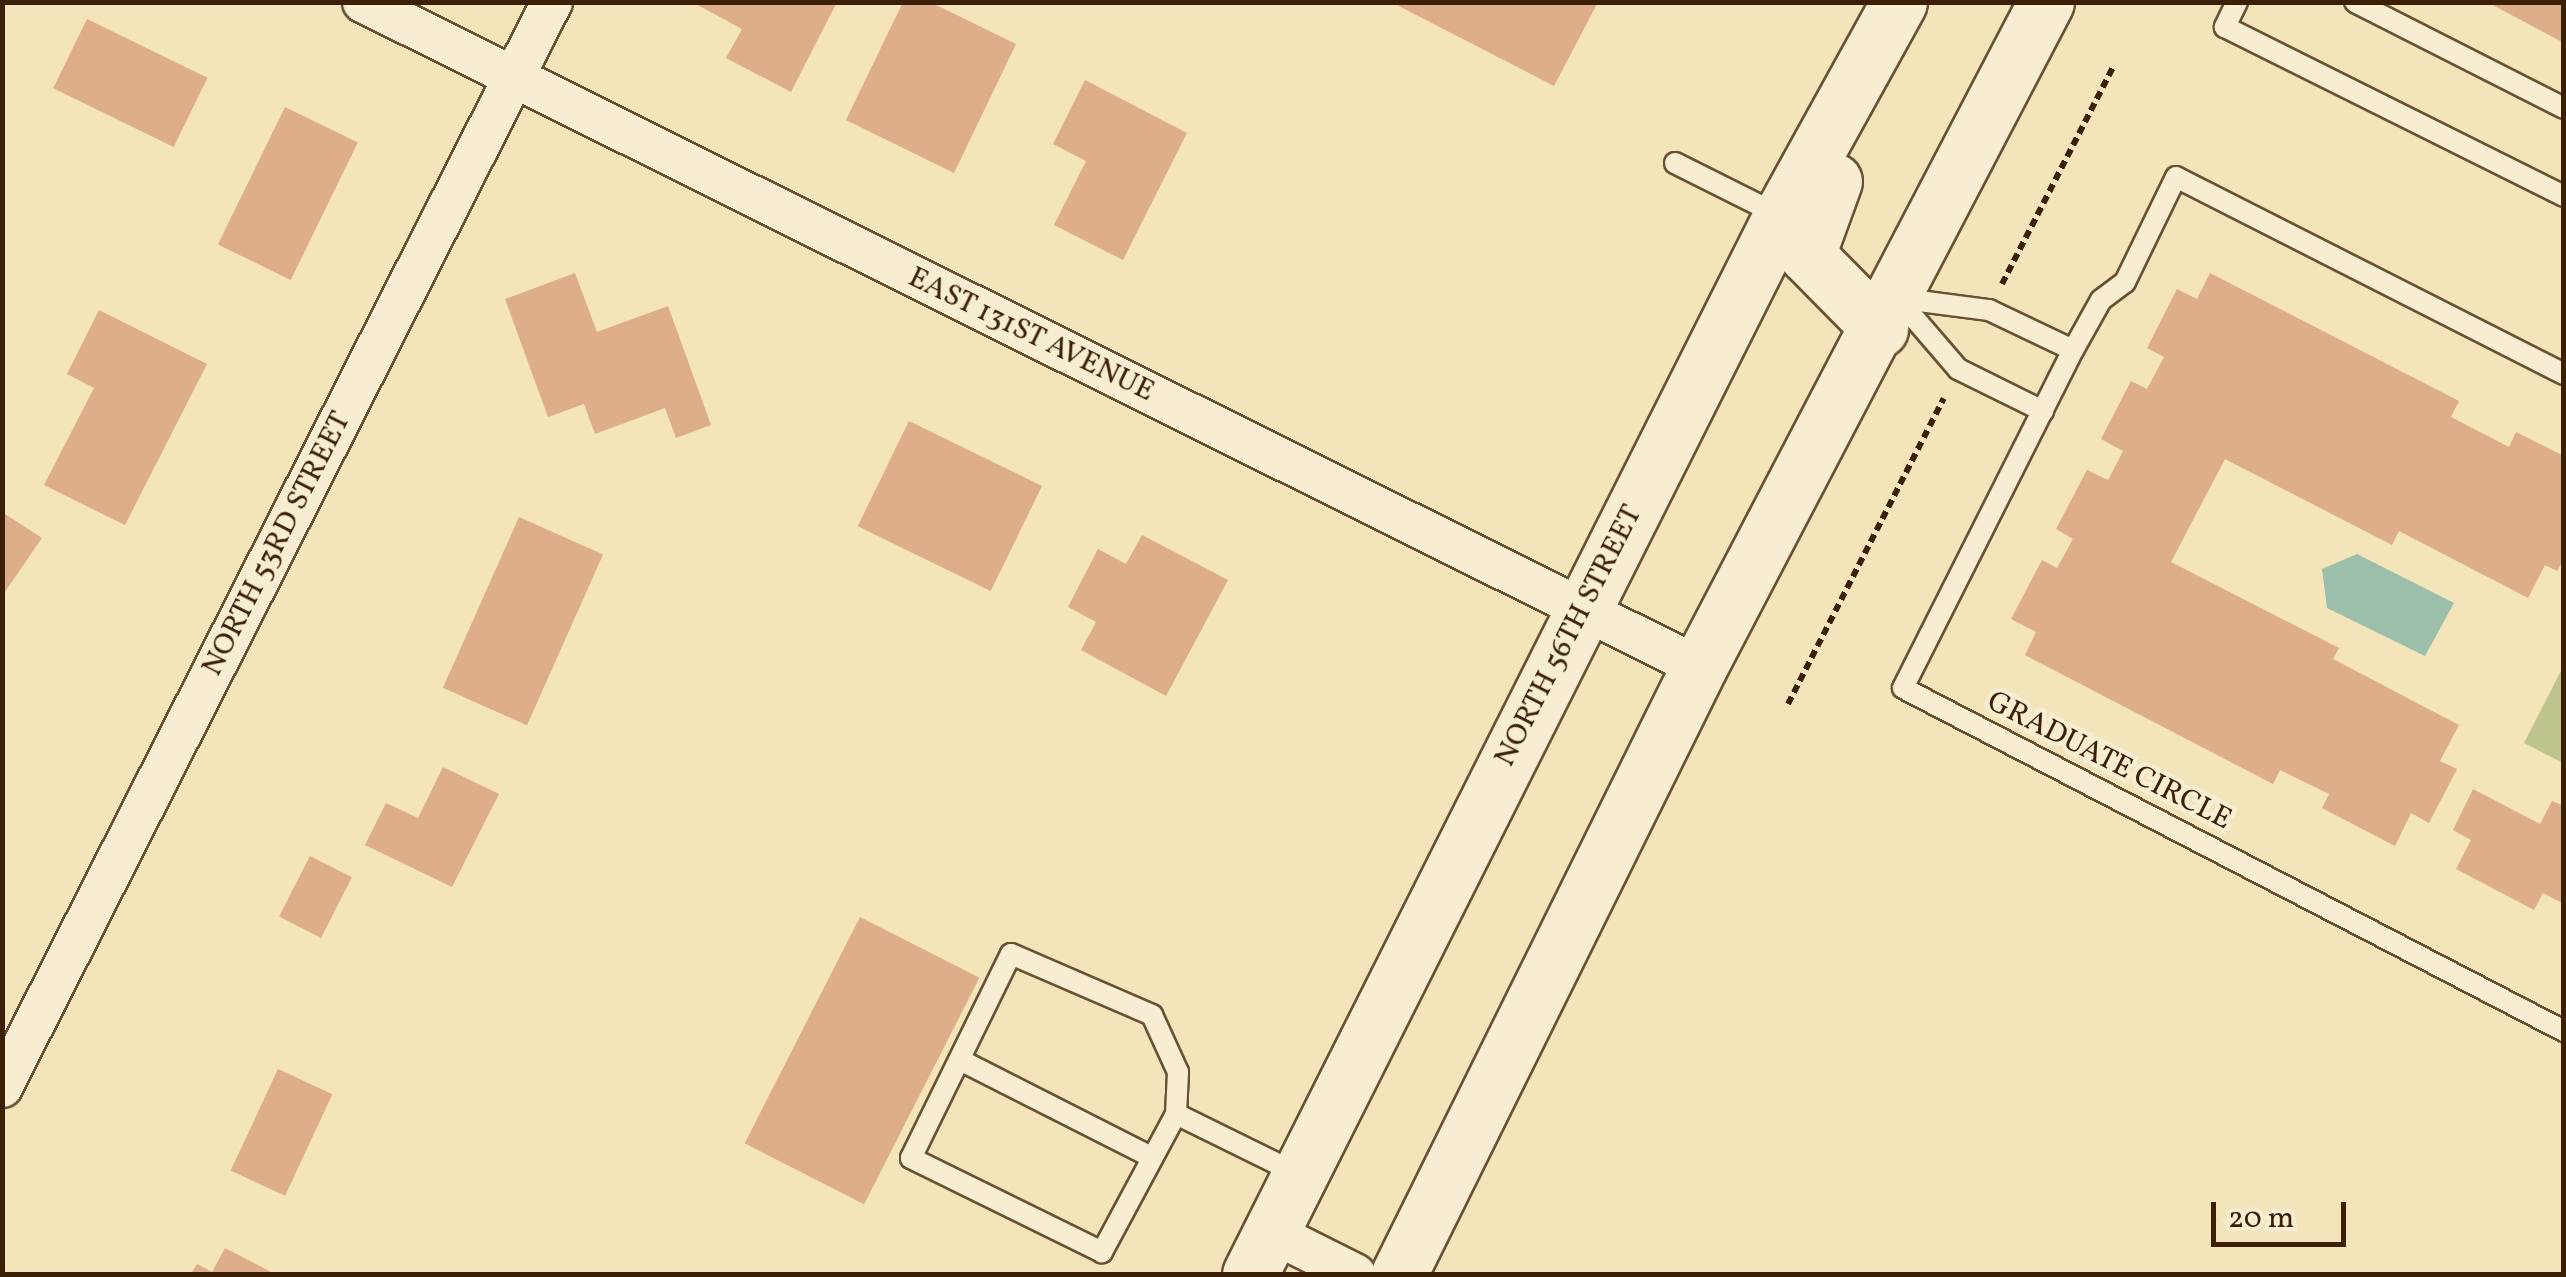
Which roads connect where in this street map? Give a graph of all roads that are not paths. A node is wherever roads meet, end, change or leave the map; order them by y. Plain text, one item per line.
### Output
1 (363, 2) edge
2 (552, 2) edge
3 (1901, 2) edge
4 (2046, 2) edge
5 (2237, 2) edge
6 (2355, 2) edge
7 (2383, 9) edge
8 (511, 80) junction
9 (2564, 108) edge
10 (1675, 163) dead end
11 (2564, 196) edge
12 (1781, 216) junction
13 (1888, 313) junction
14 (2073, 350) junction
15 (2564, 374) edge
16 (2042, 411) junction
17 (1583, 606) junction
18 (1699, 668) junction
19 (2564, 1031) edge
20 (962, 1060) junction
21 (2, 1086) edge
22 (1176, 1114) junction
23 (1151, 1157) junction
24 (1300, 1176) junction
25 (1260, 1253) edge
26 (1355, 1274) edge
27 (1398, 1274) edge

1 - 8 street, EAST 131ST AVENUE
2 - 8 street, NORTH 53RD STREET
3 - 12 main road, NORTH 56TH STREET
3 - 13 main road
4 - 13 main road
5 - 11 lane
6 - 7 lane
7 - 9 lane
8 - 17 street, EAST 131ST AVENUE
8 - 21 street, NORTH 53RD STREET
10 - 12 lane
12 - 17 main road, NORTH 56TH STREET
13 - 14 lane
13 - 16 lane
13 - 18 main road
14 - 15 lane, GRADUATE CIRCLE
14 - 16 lane, GRADUATE CIRCLE
16 - 19 lane, GRADUATE CIRCLE
17 - 18 street, EAST 131ST AVENUE
17 - 24 main road, NORTH 56TH STREET
18 - 27 main road
20 - 22 lane
20 - 23 lane
20 - 23 lane
22 - 23 lane
22 - 24 lane
24 - 25 main road, NORTH 56TH STREET
25 - 26 street

